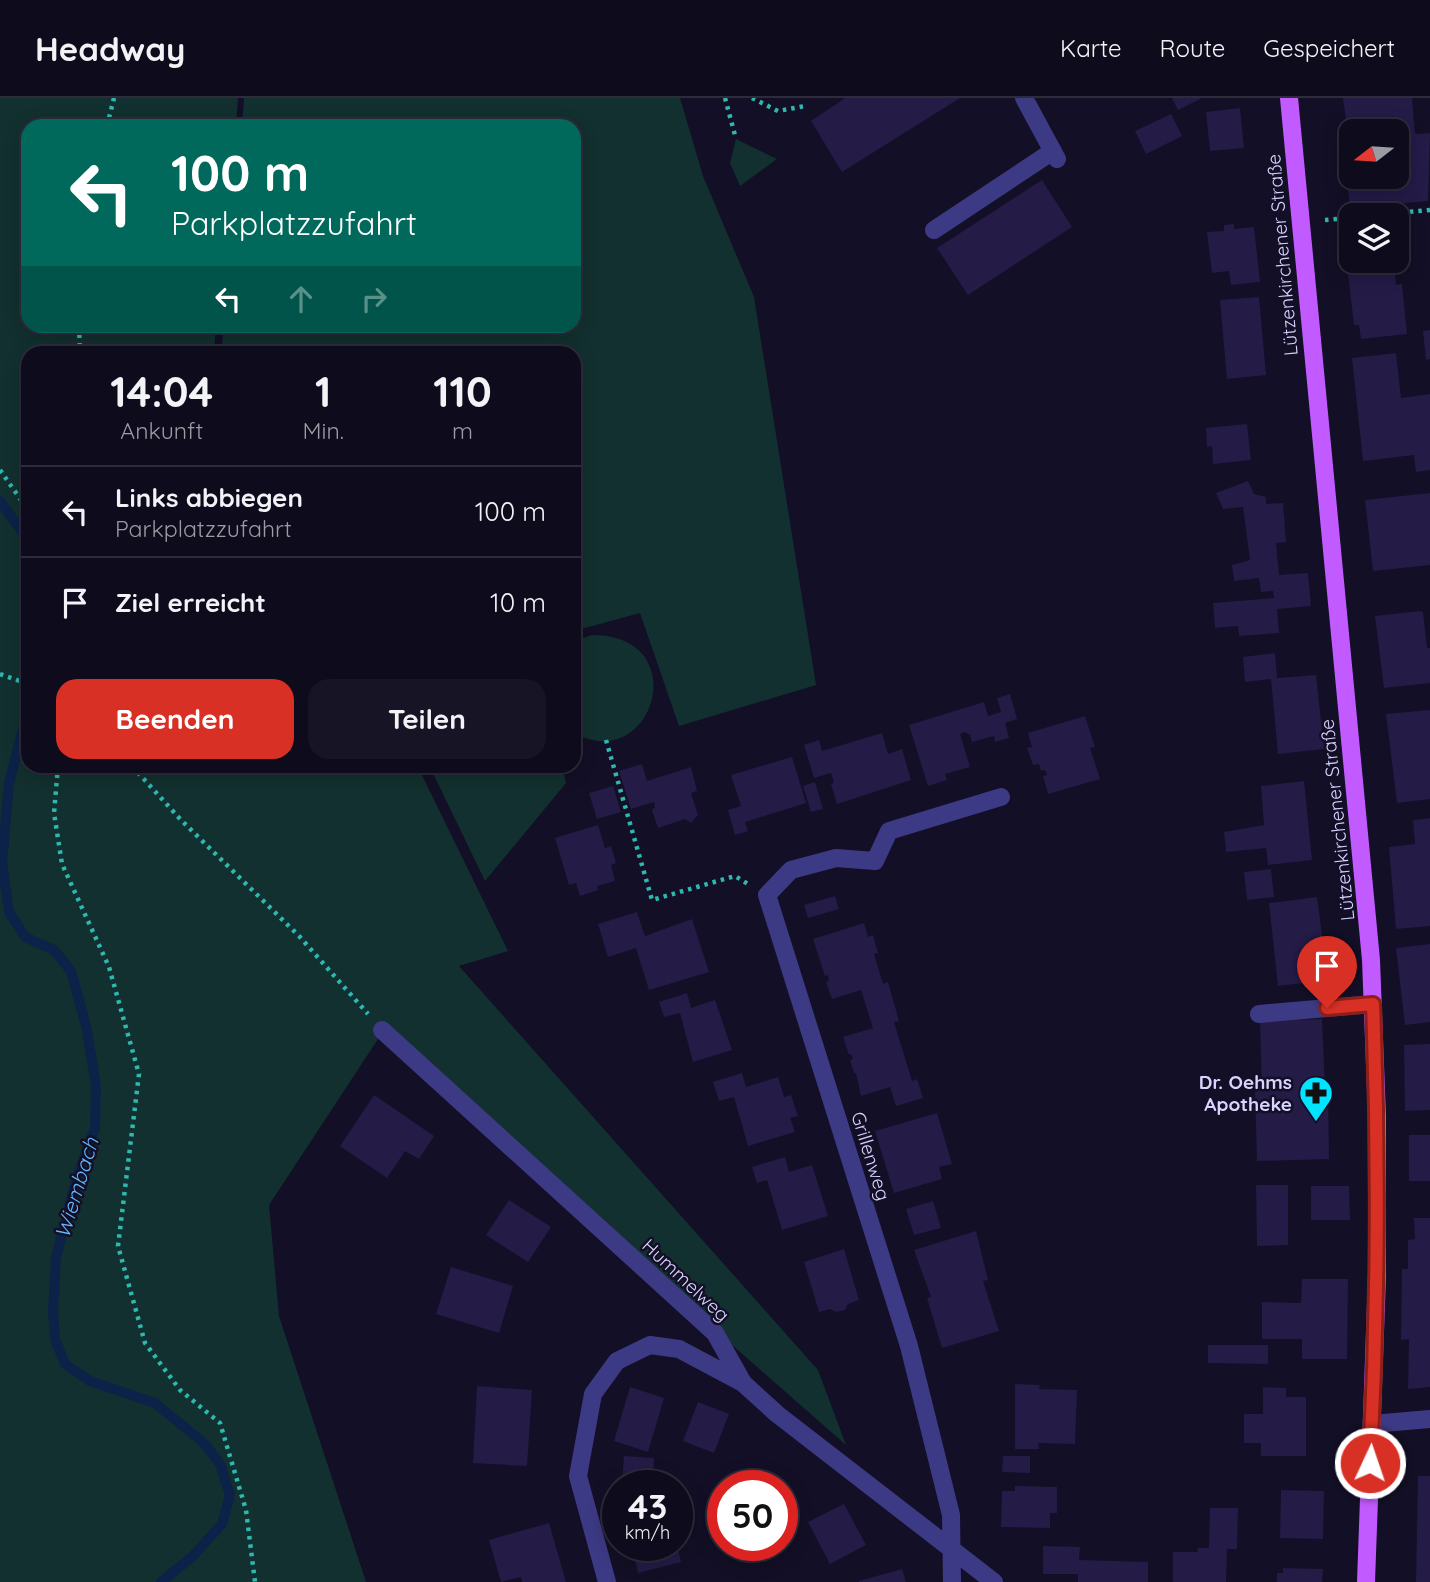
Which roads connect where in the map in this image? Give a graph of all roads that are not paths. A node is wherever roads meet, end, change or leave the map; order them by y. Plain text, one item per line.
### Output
1 (1024, 98) edge
2 (1289, 98) edge
3 (934, 230) dead end
4 (1000, 797) dead end
5 (1373, 1004) junction
6 (1259, 1014) dead end
7 (382, 1030) road end
8 (743, 1383) junction
9 (1430, 1419) edge
10 (1372, 1424) junction
11 (951, 1550) junction
12 (607, 1582) edge
13 (952, 1582) edge
14 (994, 1582) edge
15 (1366, 1582) edge

1 - 3 street
2 - 5 main road, Lützenkirchener Straße
4 - 11 street, Grillenweg
5 - 6 street
5 - 10 main road, Lützenkirchener Straße
7 - 8 street, Hummelweg
8 - 11 street, Hummelweg
8 - 12 street
9 - 10 street
10 - 15 main road, Lützenkirchener Straße
11 - 13 street, Grillenweg
11 - 14 street, Hummelweg

